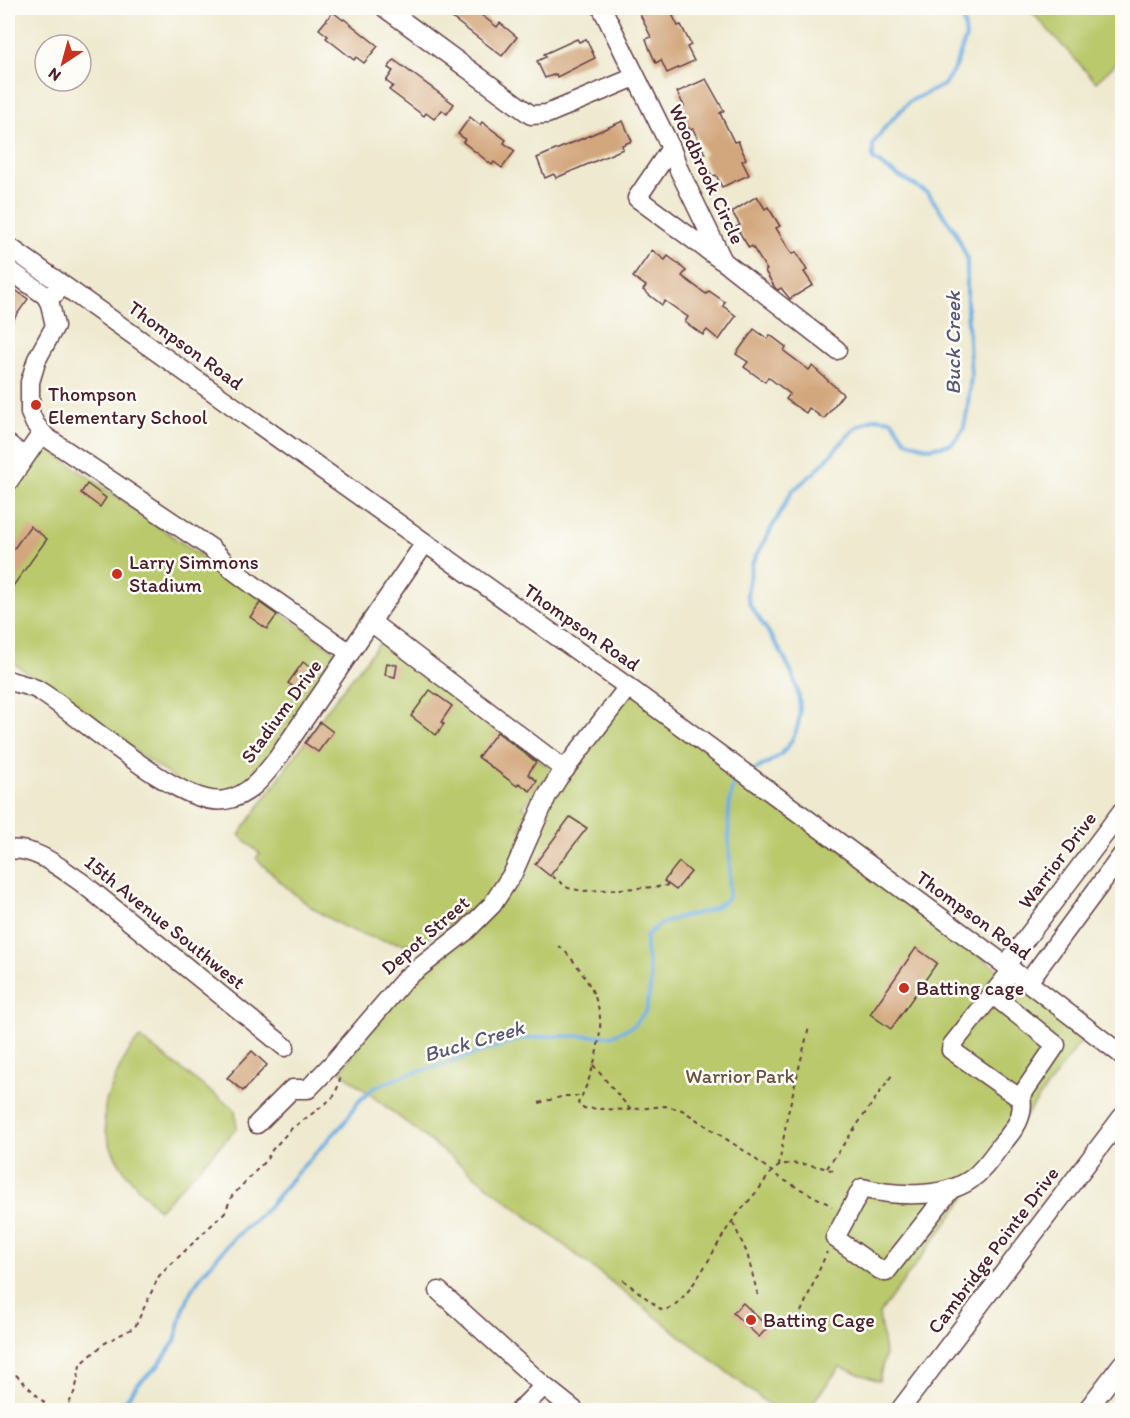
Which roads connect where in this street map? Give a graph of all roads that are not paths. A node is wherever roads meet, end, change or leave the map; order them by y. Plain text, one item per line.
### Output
1 (385, 8) edge
2 (602, 8) edge
3 (635, 77) junction
4 (671, 148) junction
5 (8, 246) edge
6 (723, 261) junction
7 (8, 268) edge
8 (66, 288) junction
9 (46, 296) junction
10 (837, 350) dead end
11 (42, 433) junction
12 (8, 444) edge
13 (25, 457) junction
14 (8, 482) edge
15 (425, 543) junction
16 (371, 622) junction
17 (350, 653) junction
18 (8, 680) edge
19 (628, 687) junction
20 (565, 770) junction
21 (1122, 811) edge
22 (8, 850) edge
23 (1122, 855) edge
24 (1009, 968) junction
25 (1028, 982) junction
26 (993, 995) junction
27 (285, 1047) dead end
28 (1122, 1055) edge
29 (1022, 1096) junction
30 (1122, 1117) edge
31 (257, 1124) dead end
32 (951, 1189) junction
33 (439, 1291) dead end
34 (1122, 1364) edge
35 (544, 1386) junction
36 (520, 1410) edge
37 (574, 1410) edge
38 (901, 1410) edge
39 (1087, 1410) edge

1 - 3 street
2 - 3 street, Woodbrook Circle
3 - 4 street, Woodbrook Circle
4 - 6 street, Woodbrook Circle
4 - 6 street
5 - 8 street, Thompson Road
6 - 10 street, Woodbrook Circle
7 - 9 street
8 - 9 street
8 - 15 street, Thompson Road
9 - 11 street
11 - 13 street
11 - 17 street
12 - 13 street
13 - 14 street
15 - 16 street, Stadium Drive
15 - 19 street, Thompson Road
16 - 17 street, Stadium Drive
16 - 20 street
17 - 18 street, Stadium Drive
19 - 20 street, Depot Street
19 - 24 street, Thompson Road
20 - 31 street, Depot Street
21 - 24 street, Warrior Drive
22 - 27 street, 15th Avenue Southwest
23 - 25 street
24 - 25 street, Thompson Road
24 - 26 street, Warrior Drive
25 - 28 street, Thompson Road
26 - 29 street
26 - 29 street, Warrior Drive
29 - 32 street
30 - 38 street, Cambridge Pointe Drive
32 - 32 street
33 - 35 street
34 - 39 street
35 - 36 street
35 - 37 street

